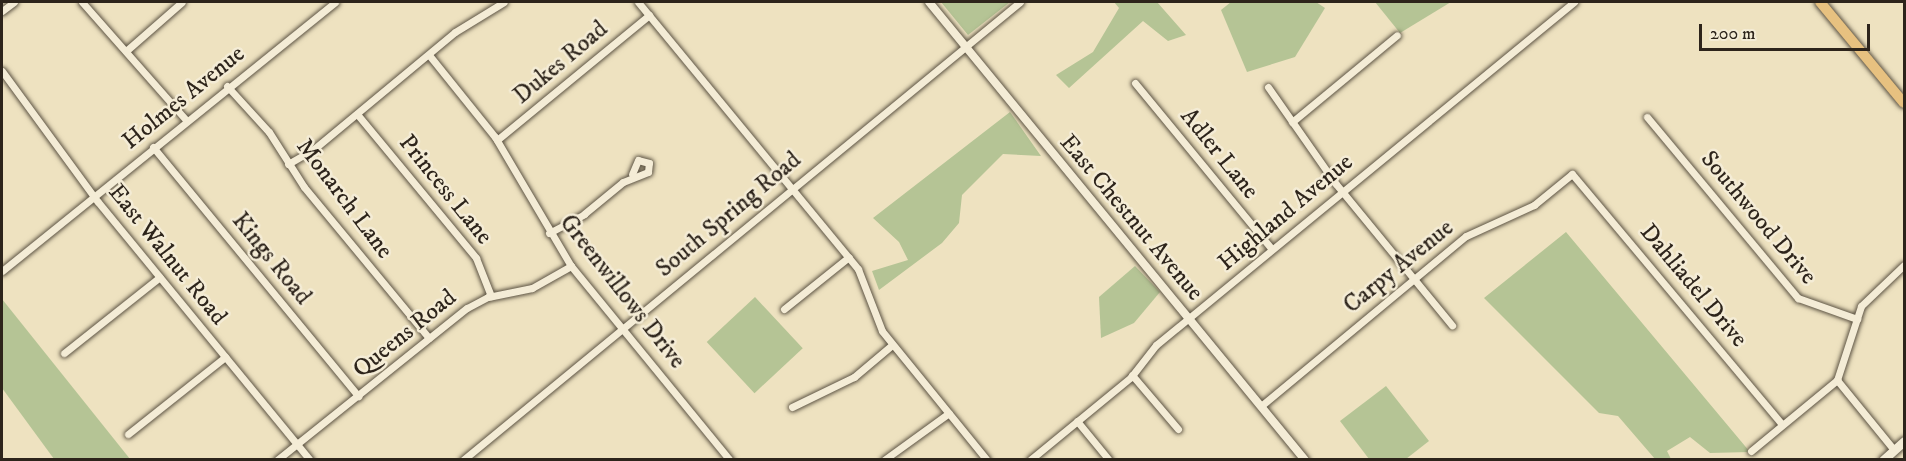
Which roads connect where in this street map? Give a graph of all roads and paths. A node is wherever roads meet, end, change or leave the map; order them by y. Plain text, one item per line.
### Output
1 (14, 2) edge
2 (82, 2) edge
3 (182, 2) edge
4 (335, 2) edge
5 (504, 2) edge
6 (638, 2) edge
7 (929, 2) edge
8 (1020, 2) edge
9 (1574, 2) edge
10 (1820, 2) edge
11 (2, 11) edge
12 (649, 15) junction
13 (1397, 35) dead end
14 (965, 47) junction
15 (126, 51) junction
16 (429, 55) junction
17 (2, 71) edge
18 (1135, 83) dead end
19 (227, 86) junction
20 (1268, 87) dead end
21 (1905, 103) edge
22 (357, 114) junction
23 (1647, 117) dead end
24 (186, 120) junction
25 (1292, 122) junction
26 (497, 140) junction
27 (153, 147) junction
28 (288, 164) junction
29 (632, 174) dead end
30 (1573, 174) joint
31 (792, 188) junction
32 (1342, 192) junction
33 (93, 196) junction
34 (549, 233) junction
35 (1272, 249) junction
36 (849, 257) junction
37 (1905, 265) edge
38 (572, 266) junction
39 (2, 272) edge
40 (160, 277) junction
41 (1414, 279) junction
42 (491, 296) junction
43 (784, 309) dead end
44 (1189, 319) junction
45 (1857, 319) junction
46 (1452, 325) dead end
47 (623, 328) junction
48 (429, 338) junction
49 (892, 345) junction
50 (64, 353) dead end
51 (225, 357) junction
52 (1132, 375) junction
53 (1837, 380) junction
54 (358, 396) junction
55 (1261, 406) junction
56 (792, 407) dead end
57 (949, 413) junction
58 (1077, 421) junction
59 (1782, 424) junction
60 (1178, 429) dead end
61 (128, 434) dead end
62 (1905, 441) edge
63 (297, 444) junction
64 (1894, 450) junction
65 (1751, 451) dead end
66 (277, 459) edge
67 (310, 459) edge
68 (465, 459) edge
69 (730, 459) edge
70 (884, 459) edge
71 (987, 459) edge
72 (1030, 459) edge
73 (1109, 459) edge
74 (1305, 459) edge
75 (1883, 459) edge

1 - 11 street
2 - 15 street
3 - 15 street
4 - 19 street, Holmes Avenue
5 - 16 street
6 - 12 street
7 - 14 street, East Chestnut Avenue
8 - 14 street, South Spring Road
9 - 32 street, Highland Avenue
10 - 21 main road
12 - 26 street, Dukes Road
12 - 31 street
13 - 25 street
14 - 31 street, South Spring Road
14 - 44 street, East Chestnut Avenue
15 - 24 street
16 - 22 street
16 - 26 street, Greenwillows Drive
17 - 33 street, East Walnut Road
18 - 35 street, Adler Lane
19 - 24 street, Holmes Avenue
19 - 28 street, Monarch Lane
20 - 25 street
22 - 28 street
22 - 42 street, Princess Lane
23 - 45 street, Southwood Drive
24 - 27 street, Holmes Avenue
25 - 32 street
26 - 34 street, Greenwillows Drive
27 - 33 street, Holmes Avenue
27 - 54 street, Kings Road
28 - 48 street, Monarch Lane
29 - 34 street
30 - 41 street, Carpy Avenue
30 - 59 street, Dahliadel Drive
31 - 36 street
31 - 47 street, South Spring Road
32 - 35 street, Highland Avenue
32 - 41 street
33 - 39 street, Holmes Avenue
33 - 40 street, East Walnut Road
34 - 38 street, Greenwillows Drive
35 - 44 street, Highland Avenue
36 - 43 street
36 - 49 street
37 - 45 street
38 - 42 street, Queens Road
38 - 47 street, Greenwillows Drive
40 - 50 street
40 - 51 street, East Walnut Road
41 - 46 street
41 - 55 street, Carpy Avenue
42 - 48 street, Queens Road
44 - 52 street, Highland Avenue
44 - 55 street, East Chestnut Avenue
45 - 53 street
47 - 68 street, South Spring Road
47 - 69 street, Greenwillows Drive
48 - 54 street, Queens Road
49 - 56 street
49 - 57 street
51 - 61 street
51 - 63 street, East Walnut Road
52 - 58 street, Highland Avenue
52 - 60 street
53 - 59 street
53 - 64 street
54 - 63 street, Queens Road
55 - 74 street, East Chestnut Avenue
57 - 70 street
57 - 71 street
58 - 72 street, Highland Avenue
58 - 73 street
59 - 65 street
62 - 64 main road
63 - 66 street, Queens Road
63 - 67 street, East Walnut Road
64 - 75 main road

